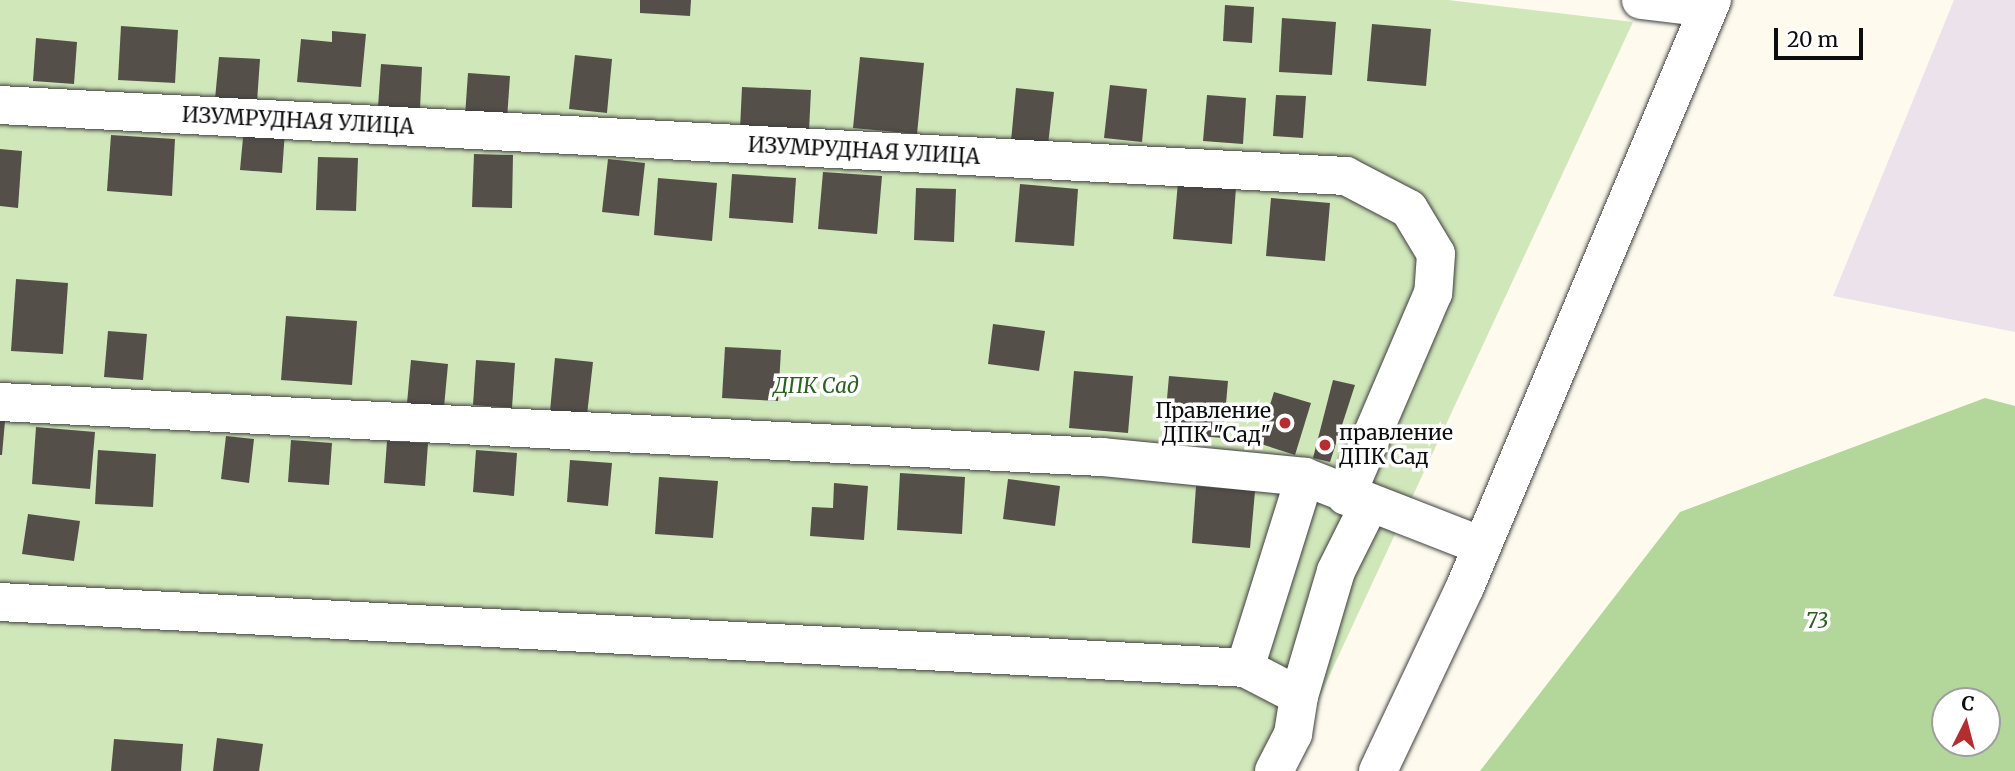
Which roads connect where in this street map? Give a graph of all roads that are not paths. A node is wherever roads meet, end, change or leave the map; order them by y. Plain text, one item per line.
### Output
1 (1641, 0) edge
2 (1710, 4) edge
3 (0, 105) edge
4 (0, 402) edge
5 (1305, 477) junction
6 (1358, 500) junction
7 (1482, 546) junction
8 (0, 602) edge
9 (1245, 668) junction
10 (1299, 696) junction
11 (1273, 771) edge
12 (1378, 771) edge

1 - 2 street
2 - 7 street
3 - 6 street, ИЗУМРУДНАЯ УЛИЦА
4 - 5 street
5 - 6 street
5 - 9 street
6 - 7 street
6 - 10 street, ИЗУМРУДНАЯ УЛИЦА
7 - 12 street
8 - 9 street
9 - 10 street
10 - 11 street, ИЗУМРУДНАЯ УЛИЦА

